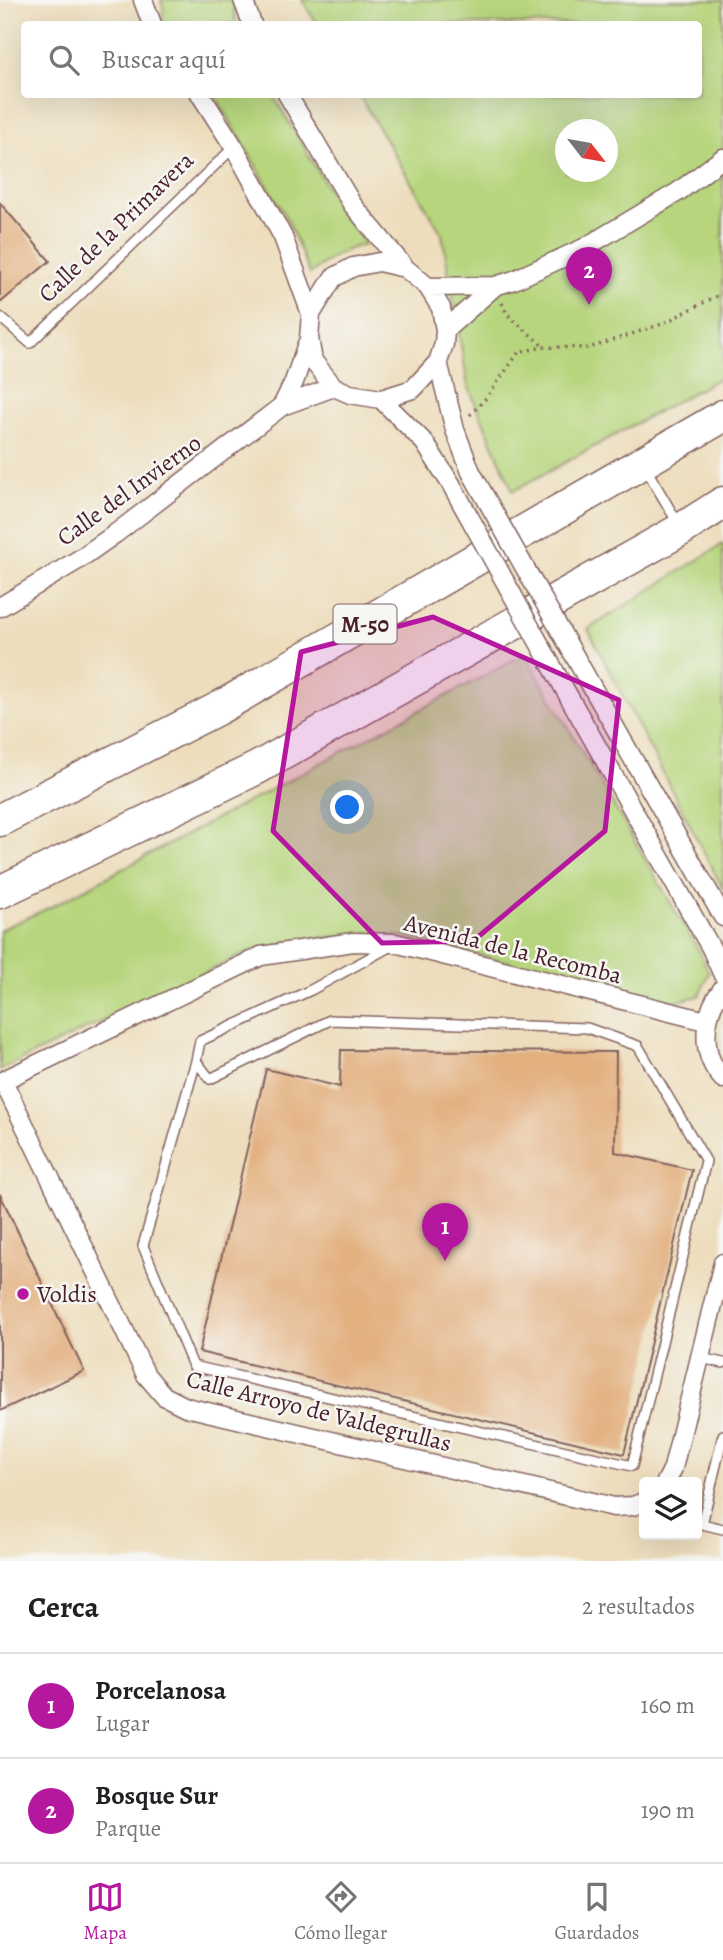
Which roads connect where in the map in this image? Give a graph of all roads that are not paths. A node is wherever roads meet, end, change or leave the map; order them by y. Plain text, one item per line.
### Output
1 (143, 0) edge
2 (243, 0) edge
3 (151, 21) edge
4 (251, 21) edge
5 (203, 98) edge
6 (289, 98) edge
7 (234, 147) junction
8 (723, 158) edge
9 (405, 268) junction
10 (495, 286) junction
11 (428, 287) junction
12 (311, 314) junction
13 (0, 317) edge
14 (445, 330) junction
15 (309, 338) junction
16 (438, 362) junction
17 (334, 387) junction
18 (381, 399) junction
19 (282, 406) junction
20 (723, 416) edge
21 (643, 463) junction
22 (723, 503) edge
23 (682, 529) junction
24 (0, 607) edge
25 (0, 820) edge
26 (0, 892) edge
27 (723, 917) edge
28 (395, 943) junction
29 (723, 975) edge
30 (723, 988) edge
31 (706, 1021) junction
32 (195, 1061) junction
33 (723, 1079) edge
34 (2, 1081) edge
35 (723, 1263) edge
36 (701, 1358) junction
37 (723, 1363) edge
38 (723, 1435) edge
39 (668, 1477) edge
40 (639, 1504) edge
41 (723, 1529) edge

1 - 3 street
2 - 4 street
5 - 7 street
6 - 9 street
7 - 12 street
7 - 13 lane, Calle de la Primavera
8 - 10 street
9 - 11 street
9 - 12 street
10 - 11 street
10 - 14 street
11 - 14 street
12 - 15 street
14 - 16 street
15 - 17 street
15 - 19 street
16 - 18 street
16 - 27 street, bridge
17 - 18 street
17 - 19 street
18 - 29 street, bridge
19 - 24 street, Calle del Invierno
20 - 21 highway, M-50
21 - 23 lane
21 - 25 highway, M-50
22 - 23 highway
23 - 26 highway
28 - 31 street, Avenida de la Recomba
28 - 32 lane
28 - 34 street, Avenida de la Recomba
30 - 31 street
31 - 33 street
32 - 32 lane
34 - 40 street, Calle Arroyo de Valdegrullas
35 - 36 street
36 - 37 lane
36 - 39 street
38 - 41 lane

